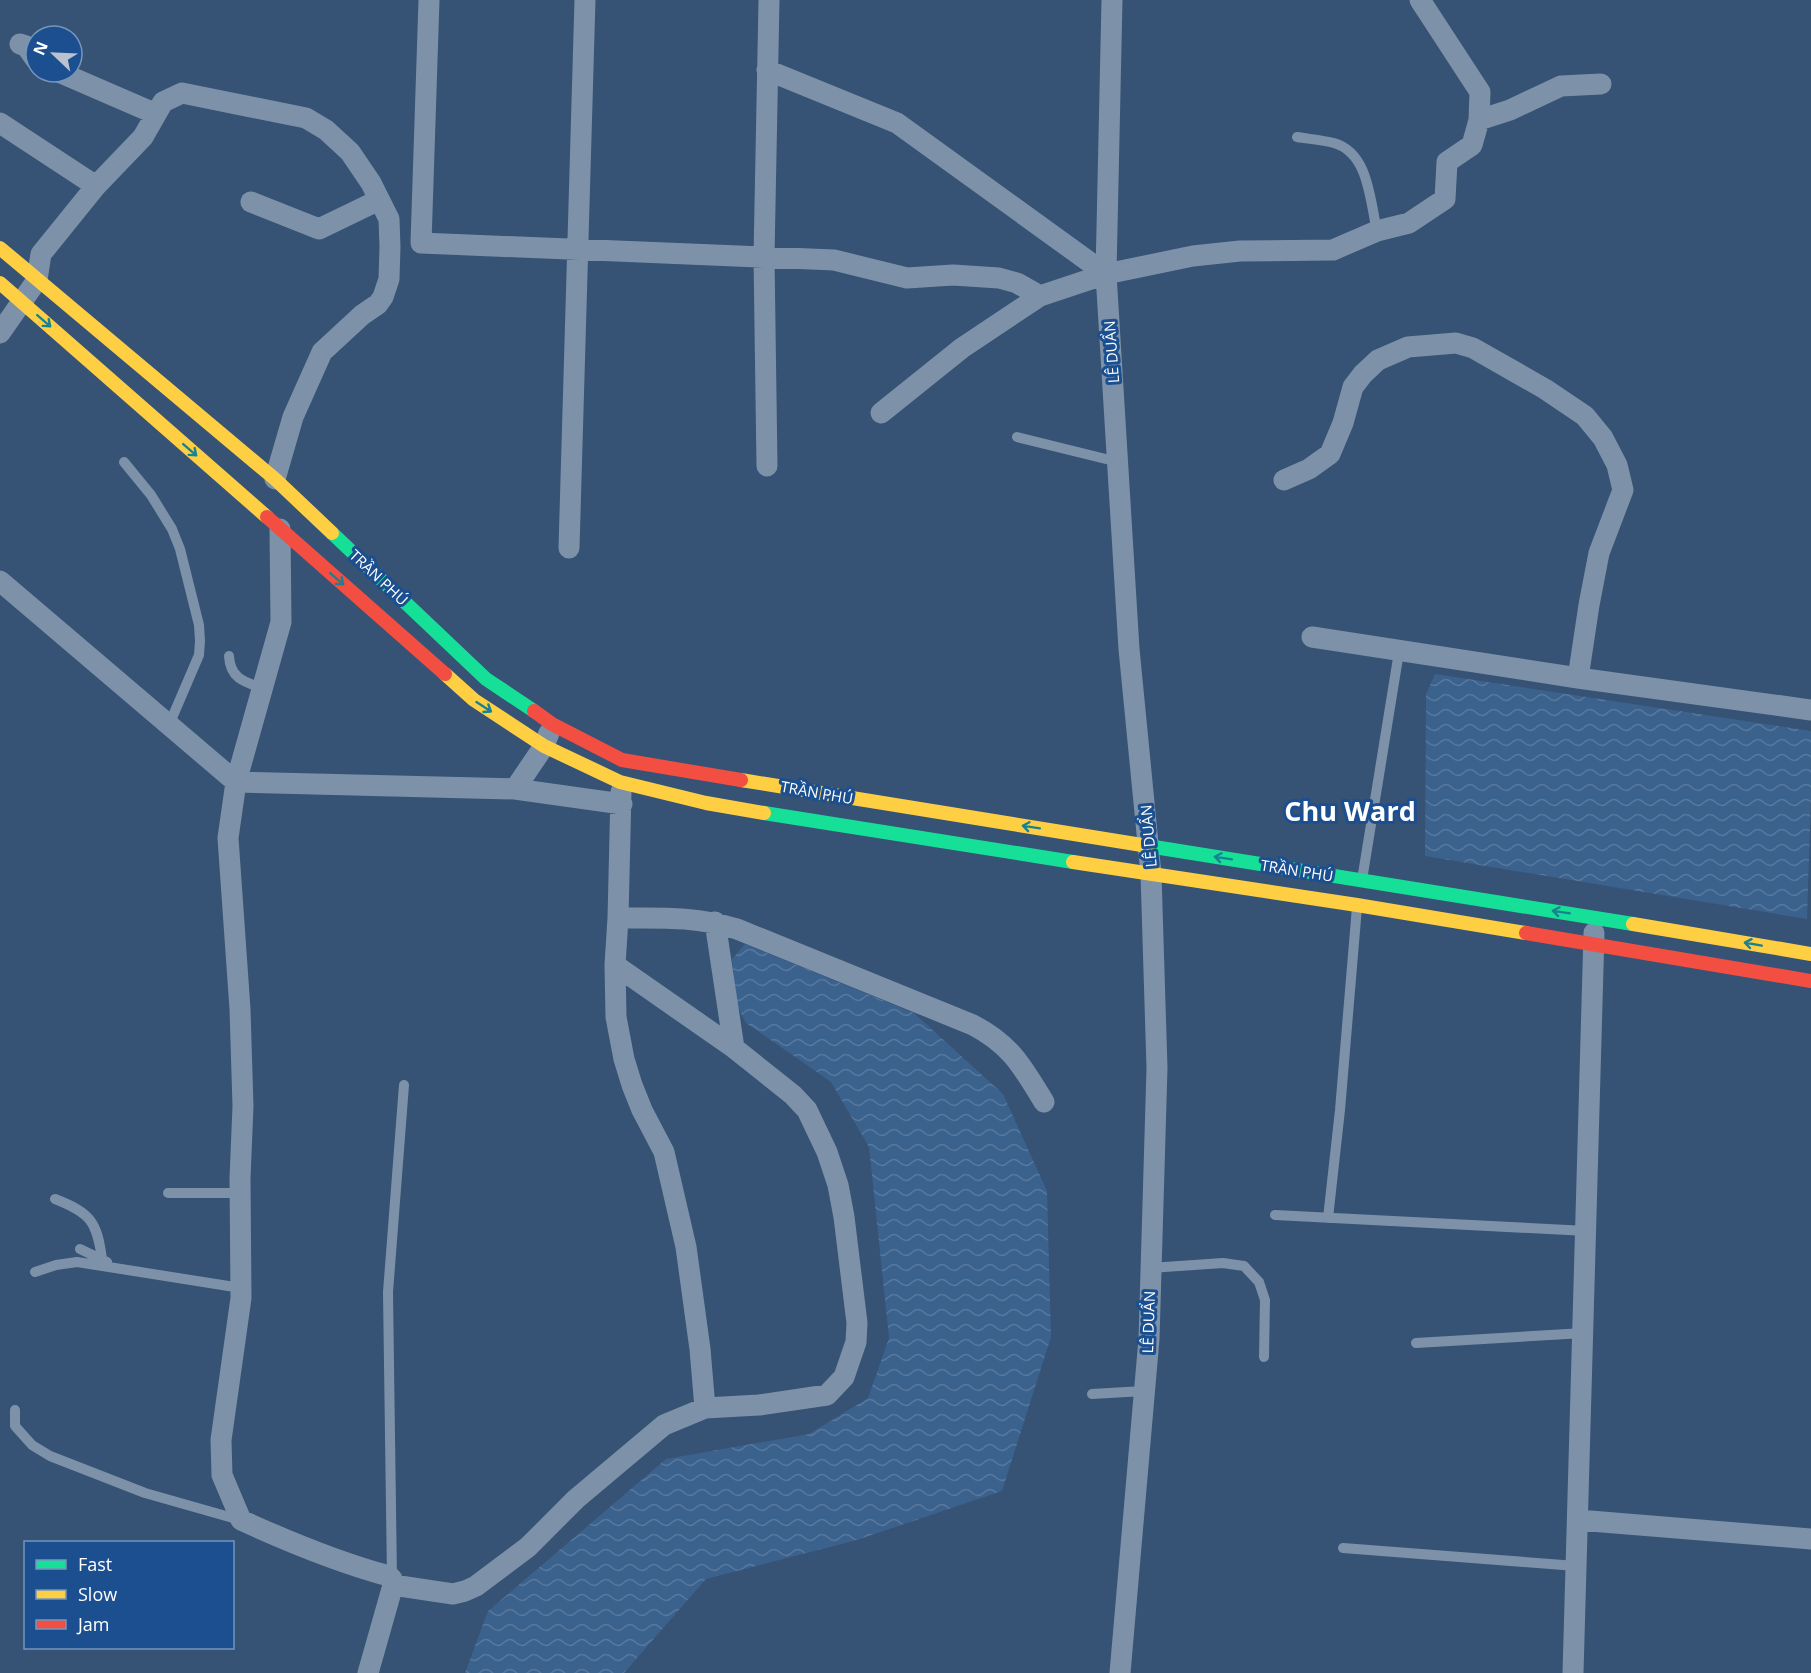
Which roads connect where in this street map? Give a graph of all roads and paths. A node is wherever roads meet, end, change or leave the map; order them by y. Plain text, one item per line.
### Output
1 (429, 0) edge
2 (585, 0) edge
3 (769, 0) edge
4 (1112, 0) edge
5 (1420, 0) edge
6 (20, 44) dead end
7 (24, 45) edge
8 (767, 70) junction
9 (84, 83) edge
10 (1601, 84) dead end
11 (156, 114) junction
12 (1479, 120) junction
13 (0, 123) edge
14 (1297, 137) dead end
15 (96, 186) junction
16 (379, 200) junction
17 (251, 202) dead end
18 (1377, 231) junction
19 (0, 248) edge
20 (578, 249) junction
21 (764, 257) junction
22 (1106, 274) junction
23 (37, 280) junction
24 (0, 283) edge
25 (1040, 296) junction
26 (22, 302) junction
27 (0, 333) edge
28 (881, 413) dead end
29 (1017, 437) dead end
30 (124, 462) dead end
31 (1118, 462) junction
32 (767, 466) dead end
33 (276, 479) junction
34 (1284, 480) dead end
35 (280, 530) junction
36 (569, 548) dead end
37 (0, 581) edge
38 (1312, 637) dead end
39 (229, 656) dead end
40 (1398, 658) dead end
41 (1578, 678) junction
42 (262, 688) junction
43 (1811, 710) edge
44 (552, 724) junction
45 (169, 725) junction
46 (544, 746) junction
47 (622, 760) junction
48 (236, 782) junction
49 (620, 782) junction
50 (515, 789) junction
51 (622, 804) junction
52 (1149, 846) junction
53 (1151, 874) junction
54 (1359, 893) junction
55 (1595, 917) junction
56 (618, 918) junction
57 (716, 922) junction
58 (1594, 944) junction
59 (1811, 954) edge
60 (615, 965) junction
61 (1811, 981) edge
62 (734, 1048) junction
63 (404, 1085) dead end
64 (1044, 1102) dead end
65 (168, 1193) dead end
66 (240, 1193) junction
67 (55, 1199) dead end
68 (1275, 1215) dead end
69 (1328, 1218) junction
70 (1587, 1231) junction
71 (80, 1249) dead end
72 (102, 1259) junction
73 (1150, 1268) junction
74 (123, 1269) junction
75 (34, 1272) dead end
76 (241, 1288) junction
77 (1584, 1333) junction
78 (1416, 1343) dead end
79 (1264, 1357) dead end
80 (1144, 1391) junction
81 (1092, 1394) dead end
82 (705, 1408) junction
83 (15, 1410) dead end
84 (241, 1520) junction
85 (1578, 1520) junction
86 (1811, 1539) edge
87 (1343, 1548) dead end
88 (1576, 1566) junction
89 (393, 1582) junction
90 (368, 1673) edge
91 (1120, 1673) edge
92 (1573, 1673) edge

1 - 20 street
2 - 20 street
3 - 8 street
4 - 22 street, LÊ DUẨN
5 - 12 street
6 - 7 street
8 - 21 street
8 - 22 street
9 - 11 street
10 - 12 street
11 - 15 street
11 - 16 street
12 - 18 street
13 - 15 street
14 - 18 lane
15 - 23 street
16 - 17 street
16 - 33 street
18 - 22 street
19 - 23 main road, TRẦN PHÚ
20 - 21 street
20 - 36 street
21 - 25 street
21 - 32 street
22 - 25 street
22 - 31 street, LÊ DUẨN
23 - 26 street
23 - 33 main road, TRẦN PHÚ
24 - 26 main road, TRẦN PHÚ
25 - 28 street
26 - 27 street
26 -> 35 main road, TRẦN PHÚ
29 - 31 lane
30 - 45 lane
31 - 52 street, LÊ DUẨN
33 - 44 main road, TRẦN PHÚ
34 - 41 street
35 - 42 street
35 -> 46 main road, TRẦN PHÚ
37 - 45 street
38 - 41 street
39 - 42 lane
40 - 54 lane
41 - 43 street
42 - 48 street
44 - 46 street
44 - 47 main road, TRẦN PHÚ
45 - 48 street
46 - 49 main road, TRẦN PHÚ
46 - 50 street
47 - 49 street
52 -> 47 main road, TRẦN PHÚ
48 - 50 street
48 - 66 street
49 - 51 street
49 - 53 main road, TRẦN PHÚ
50 - 51 street
51 - 56 street
52 - 53 street, LÊ DUẨN
54 -> 52 main road, TRẦN PHÚ
53 - 54 main road, TRẦN PHÚ
53 - 73 street, LÊ DUẨN
55 -> 54 main road, TRẦN PHÚ
54 - 58 main road, TRẦN PHÚ
54 - 69 lane
55 - 58 street
59 -> 55 main road, TRẦN PHÚ
56 - 57 street
56 - 60 street
57 - 62 street
57 - 64 street
58 - 61 main road, TRẦN PHÚ
58 - 70 street
60 - 62 street
60 - 82 street
62 - 82 street
63 - 89 lane
65 - 66 lane
66 - 76 street
67 - 72 lane
68 - 69 lane
69 - 70 lane
70 - 77 street
71 - 72 lane
72 - 74 lane
73 - 79 lane
73 - 80 street, LÊ DUẨN
74 - 75 lane
74 - 76 lane
76 - 84 street
77 - 78 lane
77 - 85 street
80 - 81 lane
80 - 91 street, LÊ DUẨN
82 - 89 street
83 - 84 lane
84 - 89 street
85 - 86 street
85 - 88 street
87 - 88 lane
88 - 92 street
89 - 90 street

